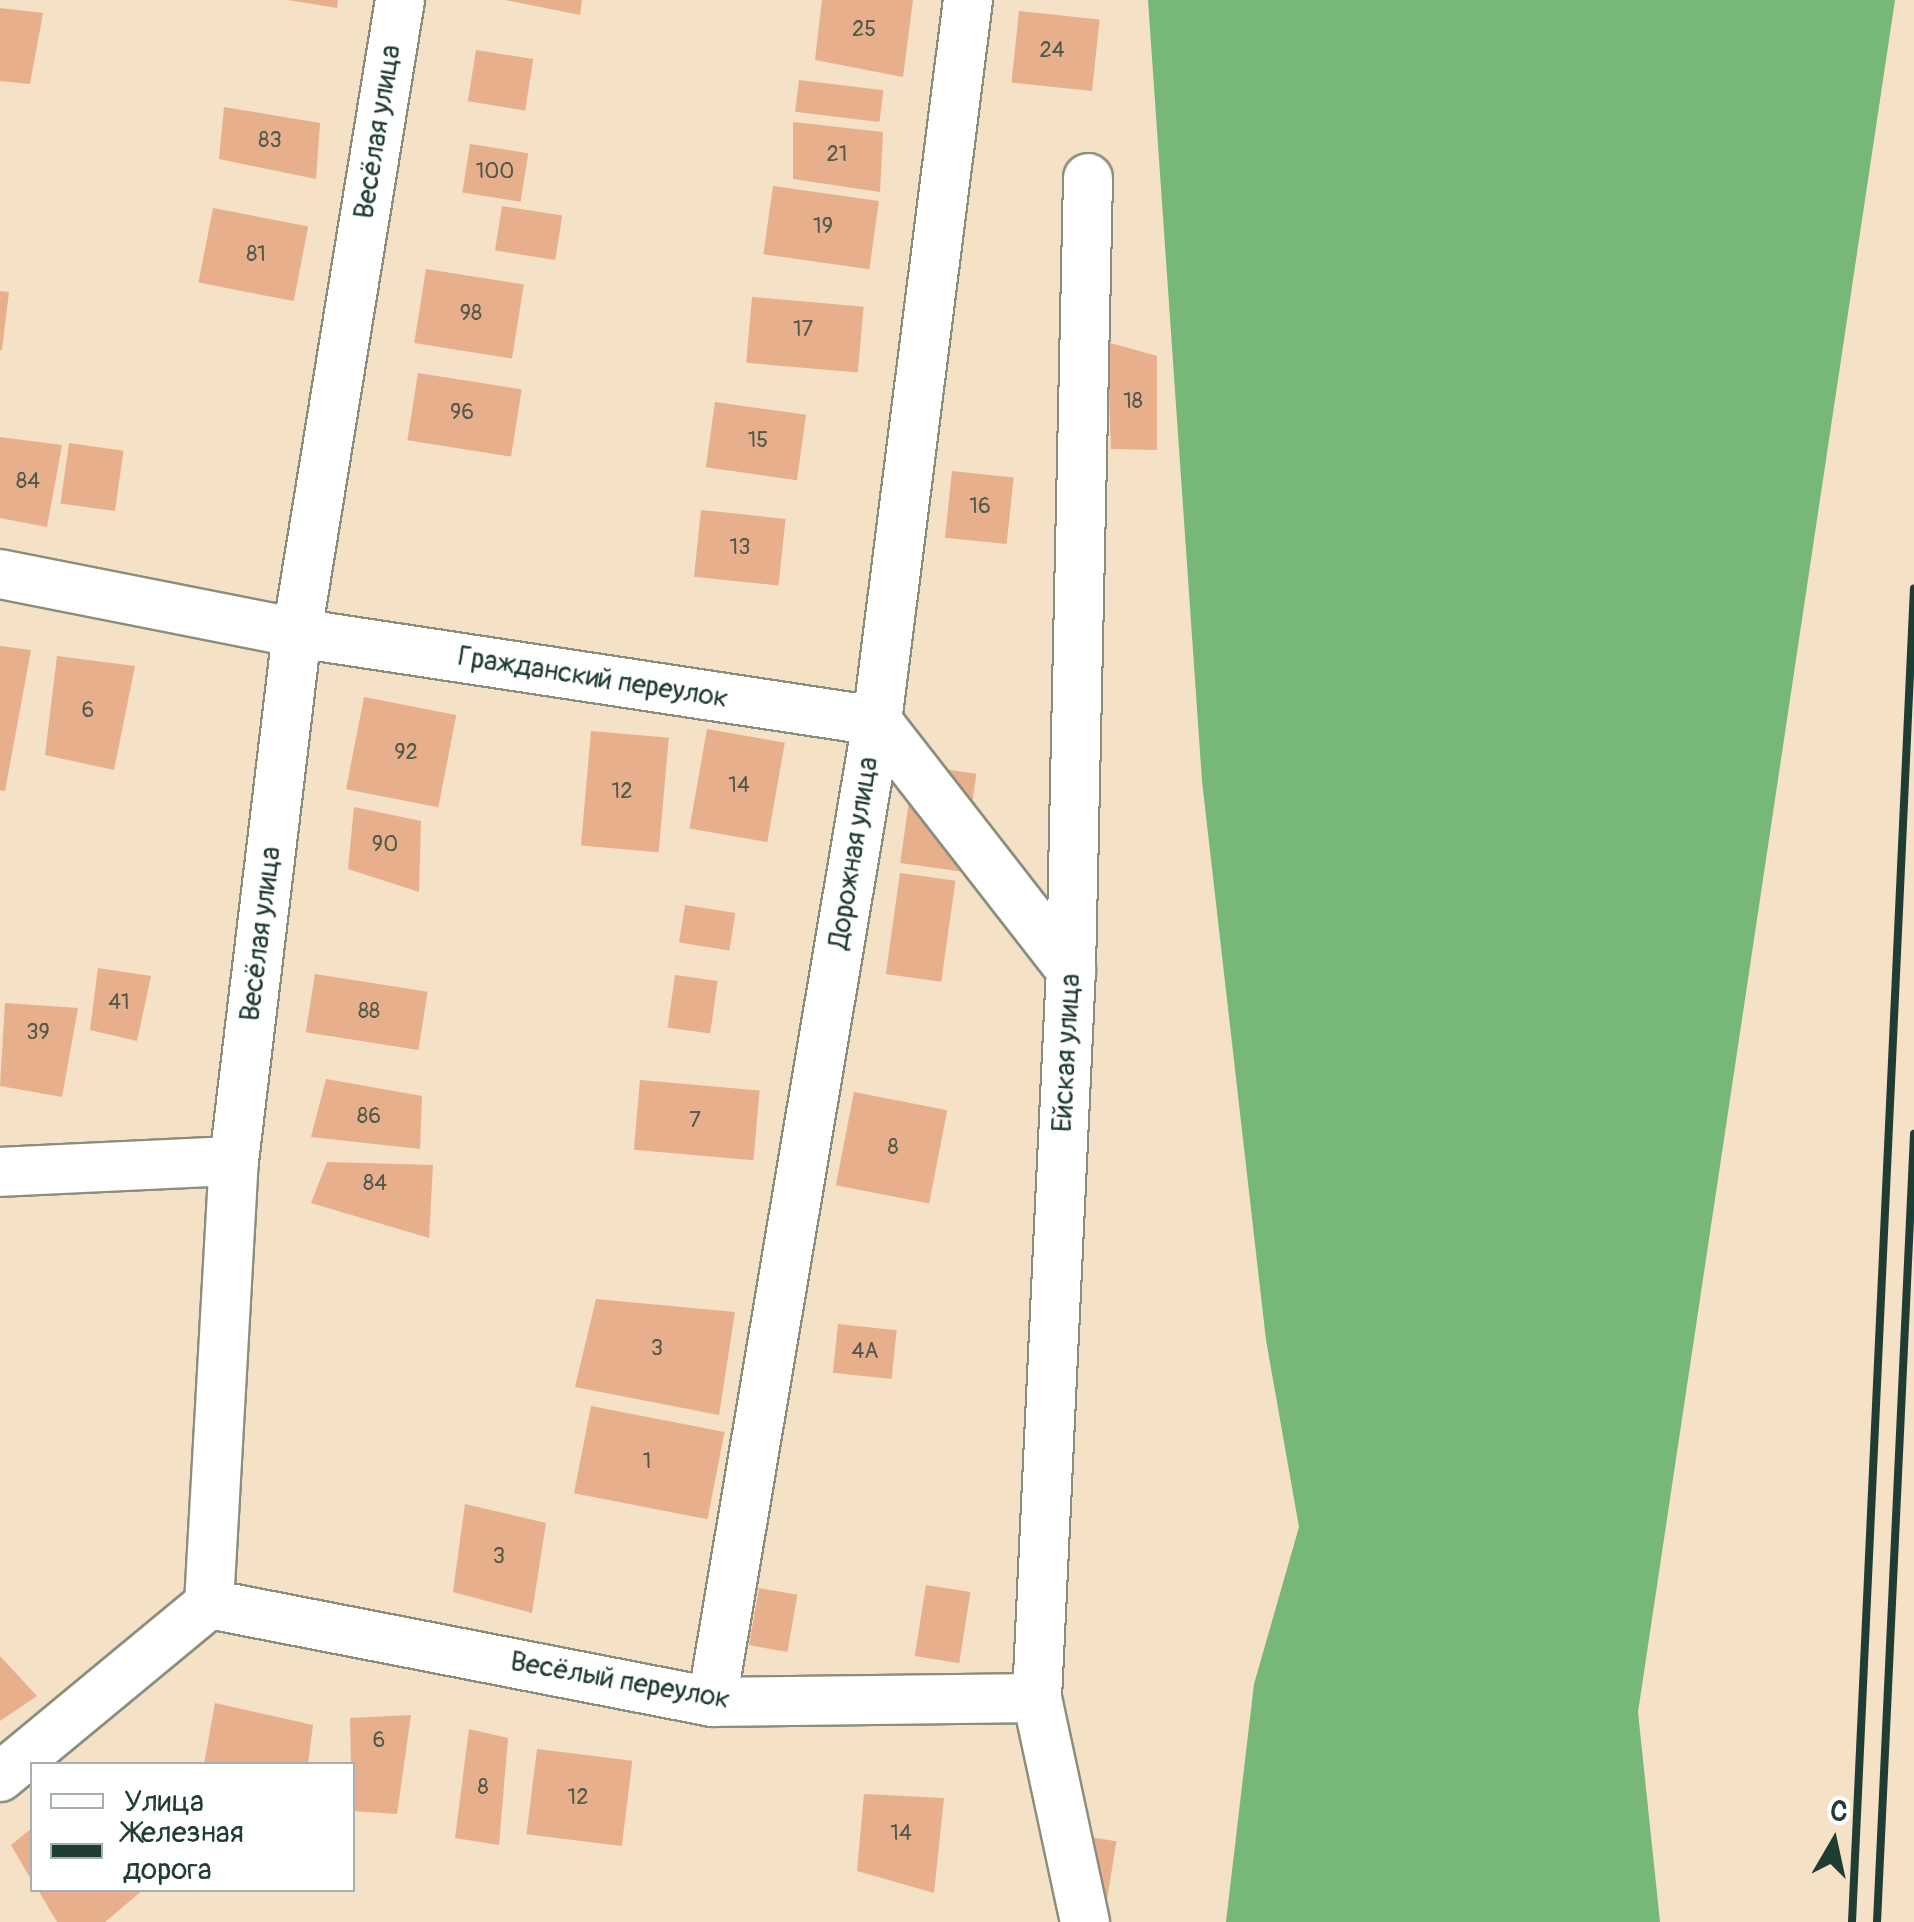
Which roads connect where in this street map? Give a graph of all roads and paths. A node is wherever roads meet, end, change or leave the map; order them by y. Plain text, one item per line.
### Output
1 (400, 0) edge
2 (968, 0) edge
3 (1088, 178) dead end
4 (0, 574) edge
5 (297, 633) junction
6 (876, 721) junction
7 (1071, 970) junction
8 (234, 1161) junction
9 (0, 1172) edge
10 (208, 1604) junction
11 (1037, 1698) junction
12 (712, 1702) junction
13 (0, 1778) edge
14 (1085, 1922) edge

1 - 5 street, Весёлая улица
2 - 6 street, Дорожная улица
3 - 7 street, Ейская улица
4 - 5 street, Гражданский переулок
5 - 6 street, Гражданский переулок
5 - 8 street, Весёлая улица
6 - 7 street
6 - 12 street, Дорожная улица
7 - 11 street, Ейская улица
8 - 9 street
8 - 10 street, Весёлая улица
10 - 12 street, Весёлый переулок
10 - 13 street
11 - 12 street, Весёлый переулок
11 - 14 street, Ейская улица

